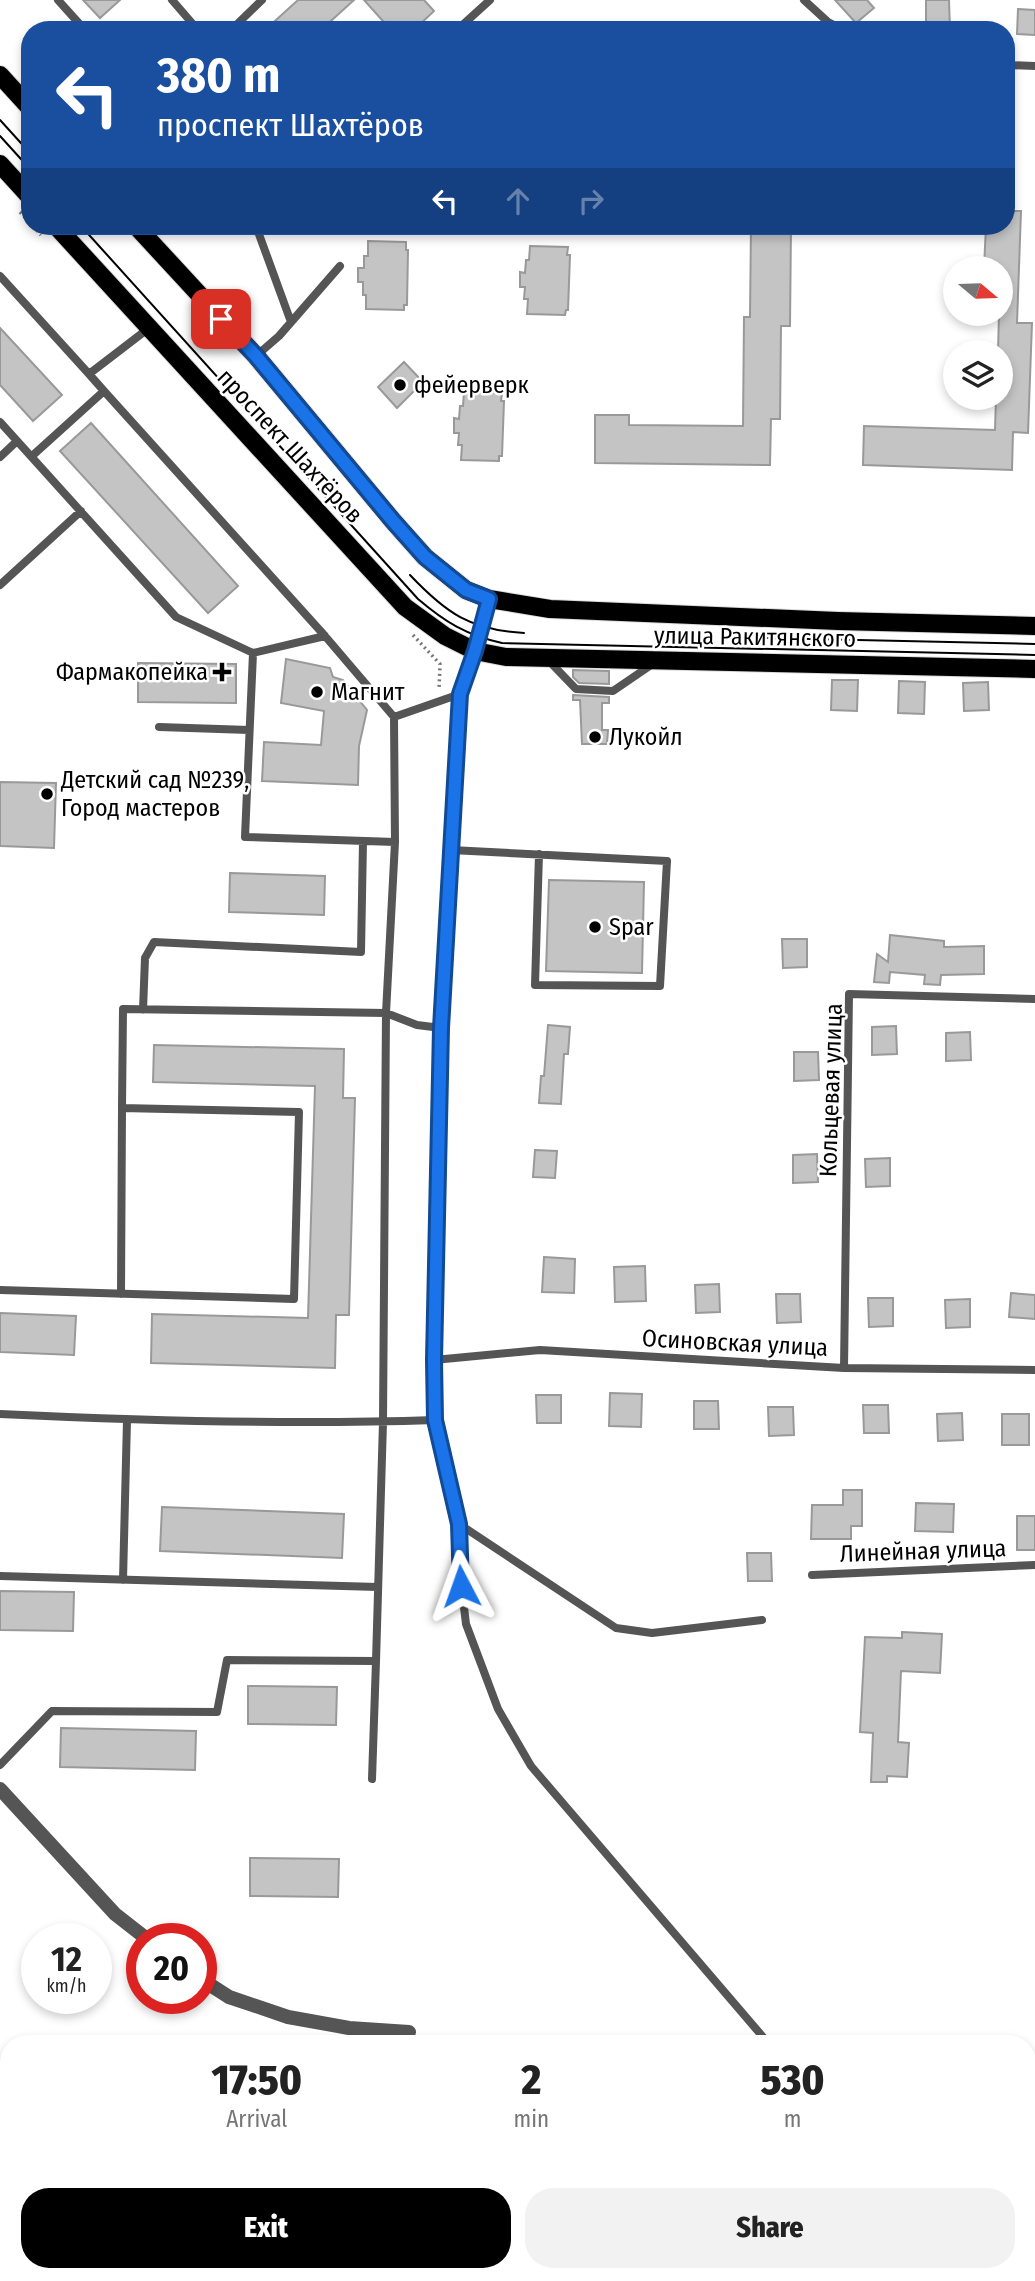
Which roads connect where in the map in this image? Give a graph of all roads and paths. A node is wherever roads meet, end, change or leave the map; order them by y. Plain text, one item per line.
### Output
1 (58, 0) edge
2 (173, 0) edge
3 (262, 0) edge
4 (489, 0) edge
5 (804, 0) edge
6 (77, 21) edge
7 (190, 21) edge
8 (240, 21) edge
9 (467, 21) edge
10 (827, 21) edge
11 (1015, 65) edge
12 (1035, 66) edge
13 (0, 75) edge
14 (21, 98) edge
15 (0, 164) edge
16 (21, 187) edge
17 (64, 235) edge
18 (144, 235) edge
19 (259, 235) edge
20 (340, 266) dead end
21 (0, 276) edge
22 (291, 322) junction
23 (149, 328) junction
24 (256, 356) junction
25 (89, 374) junction
26 (104, 391) junction
27 (0, 422) edge
28 (18, 441) junction
29 (32, 456) junction
30 (0, 457) edge
31 (81, 511) junction
32 (0, 585) edge
33 (489, 599) junction
34 (550, 609) joint
35 (1035, 626) edge
36 (325, 636) junction
37 (475, 651) junction
38 (253, 653) junction
39 (546, 658) junction
40 (661, 659) junction
41 (1035, 669) edge
42 (460, 694) junction
43 (394, 717) junction
44 (159, 727) dead end
45 (249, 730) junction
46 (363, 841) junction
47 (395, 842) junction
48 (451, 850) junction
49 (539, 854) junction
50 (1035, 999) edge
51 (143, 1010) junction
52 (386, 1013) junction
53 (441, 1028) junction
54 (122, 1108) junction
55 (0, 1290) edge
56 (121, 1294) junction
57 (434, 1360) junction
58 (844, 1368) junction
59 (1035, 1370) edge
60 (0, 1414) edge
61 (127, 1420) junction
62 (435, 1420) junction
63 (383, 1422) junction
64 (459, 1524) junction
65 (1035, 1565) edge
66 (812, 1575) dead end
67 (0, 1576) edge
68 (123, 1580) junction
69 (378, 1587) junction
70 (762, 1620) dead end
71 (376, 1661) junction
72 (0, 1765) edge
73 (372, 1779) dead end
74 (0, 1789) edge
75 (127, 1923) edge
76 (217, 1989) edge
77 (409, 2032) dead end
78 (761, 2035) edge

1 - 6 lane
2 - 7 lane
3 - 8 lane
4 - 9 lane
5 - 10 lane
11 - 12 lane
13 - 14 main road
15 - 16 main road
17 - 23 main road, проспект Шахтёров
18 - 24 main road, проспект Шахтёров
19 - 22 lane
20 - 22 lane
21 - 25 lane
22 - 24 lane
23 - 25 lane
23 - 37 main road, проспект Шахтёров
24 - 33 main road, проспект Шахтёров
25 - 26 lane
26 - 29 lane
26 - 36 lane
27 - 28 lane
28 - 29 lane
28 - 30 lane
29 - 31 lane
31 - 32 lane
31 - 38 lane
33 - 34 main road, проспект Шахтёров
33 - 37 street
34 - 35 main road, улица Ракитянского
36 - 38 lane
36 - 43 lane
37 - 39 main road, улица Ракитянского
37 - 42 street
38 - 45 lane
39 - 40 main road, улица Ракитянского
39 - 40 lane
40 - 41 main road, улица Ракитянского
42 - 43 lane
42 - 48 street
43 - 47 lane
44 - 45 lane
45 - 46 lane
46 - 47 lane
46 - 51 lane
47 - 52 lane
48 - 49 lane
48 - 53 street
49 - 49 lane
50 - 58 lane, Кольцевая улица
51 - 52 lane
51 - 54 lane
52 - 53 lane
52 - 63 lane
53 - 57 street
54 - 56 lane
54 - 56 lane
55 - 56 lane
57 - 58 lane, Осиновская улица
57 - 62 street
58 - 59 lane, Осиновская улица
60 - 61 lane
61 - 63 lane
61 - 68 lane
62 - 63 lane
62 - 64 lane
63 - 69 lane
64 - 70 lane
64 - 78 lane
65 - 66 lane, Линейная улица
67 - 68 lane
68 - 69 lane
69 - 71 lane
71 - 72 lane
71 - 73 lane
74 - 75 street
76 - 77 street

